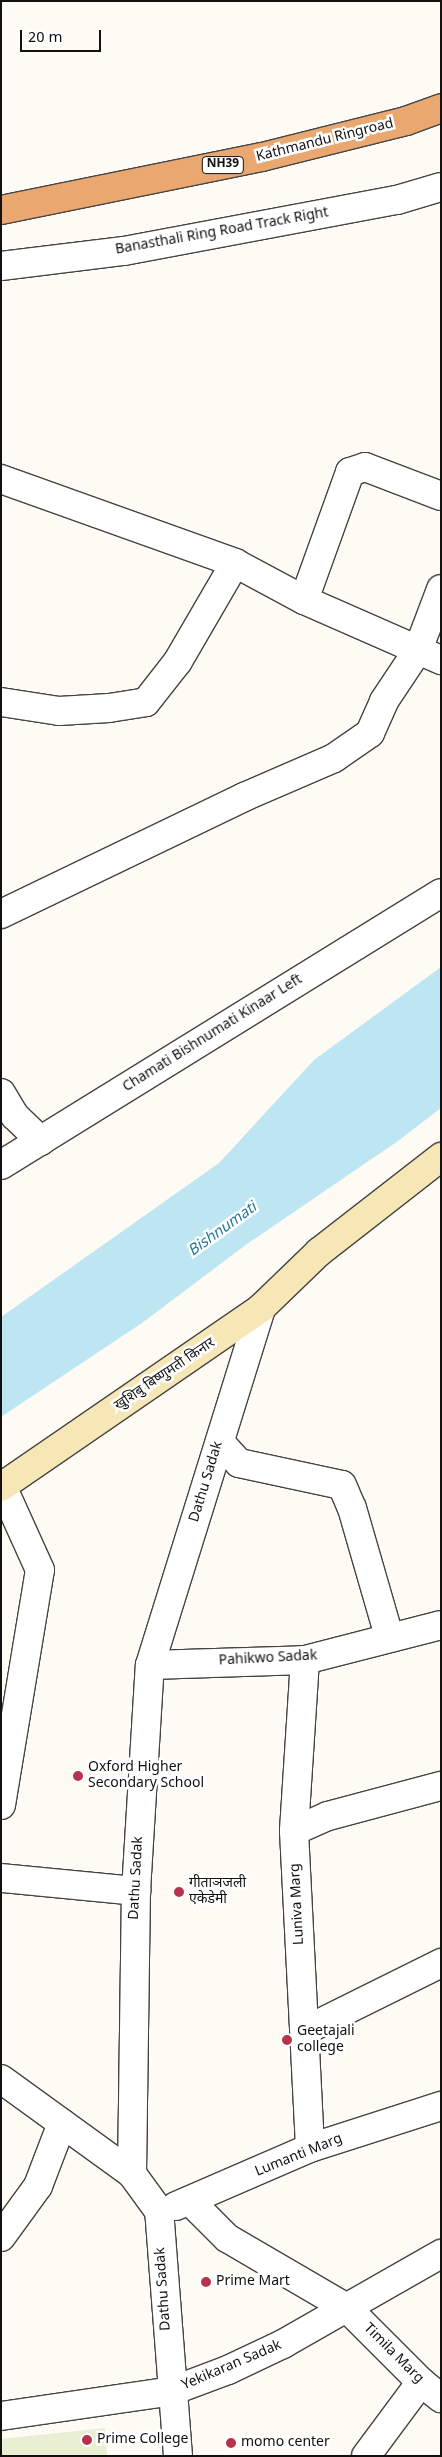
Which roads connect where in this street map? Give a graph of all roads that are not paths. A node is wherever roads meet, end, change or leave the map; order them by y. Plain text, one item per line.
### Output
1 (441, 108) edge
2 (441, 188) edge
3 (1, 210) edge
4 (1, 266) edge
5 (1, 479) edge
6 (441, 496) edge
7 (235, 563) junction
8 (441, 588) edge
9 (304, 600) junction
10 (429, 655) edge
11 (1, 702) edge
12 (432, 898) edge
13 (1, 914) edge
14 (1, 1093) edge
15 (41, 1141) junction
16 (441, 1157) edge
17 (1, 1164) edge
18 (261, 1308) junction
19 (220, 1442) junction
20 (2, 1486) edge
21 (441, 1625) edge
22 (389, 1636) junction
23 (305, 1660) junction
24 (150, 1665) junction
25 (441, 1786) edge
26 (1, 1805) edge
27 (294, 1831) junction
28 (1, 1878) edge
29 (136, 1891) junction
30 (441, 1964) edge
31 (306, 2030) junction
32 (1, 2078) edge
33 (441, 2106) edge
34 (62, 2123) junction
35 (310, 2148) junction
36 (132, 2174) junction
37 (191, 2202) junction
38 (159, 2211) junction
39 (1, 2237) edge
40 (441, 2254) edge
41 (347, 2308) junction
42 (431, 2390) edge
43 (172, 2391) junction
44 (1, 2416) edge
45 (178, 2456) edge
46 (366, 2456) edge

1 - 3 highway, Kathmandu Ringroad / NH39
2 - 4 street, Banasthali Ring Road Track Right
5 - 7 street
6 - 9 street
7 - 9 street
7 - 11 street
8 - 10 street
9 - 10 street
10 - 13 street
12 - 15 street, Chamati Bishnumati Kinaar Left
14 - 15 street
15 - 17 street, Chamati Bishnumati Kinaar Left
16 - 18 main road, खुशिबु बिष्णुमती किनार
18 - 19 street, Dathu Sadak
18 - 20 main road, खुशिबु बिष्णुमती किनार
19 - 22 street
19 - 24 street, Dathu Sadak
20 - 26 street
21 - 22 street, Pahikwo Sadak
22 - 23 street, Pahikwo Sadak
23 - 24 street, Pahikwo Sadak
23 - 27 street, Luniva Marg
24 - 29 street, Dathu Sadak
25 - 27 street
27 - 31 street, Luniva Marg
28 - 29 street
29 - 36 street, Dathu Sadak
30 - 31 street
31 - 35 street, Luniva Marg
32 - 34 street
33 - 35 street, Lumanti Marg
34 - 36 street
34 - 39 street
35 - 37 street, Lumanti Marg
36 - 38 street
37 - 38 street, Lumanti Marg
37 - 41 street, Timila Marg
38 - 43 street, Dathu Sadak
40 - 41 street, Yekikaran Sadak
41 - 42 street, Timila Marg
41 - 43 street, Yekikaran Sadak
42 - 46 street
43 - 44 street, Yekikaran Sadak
43 - 45 street, Dathu Sadak

